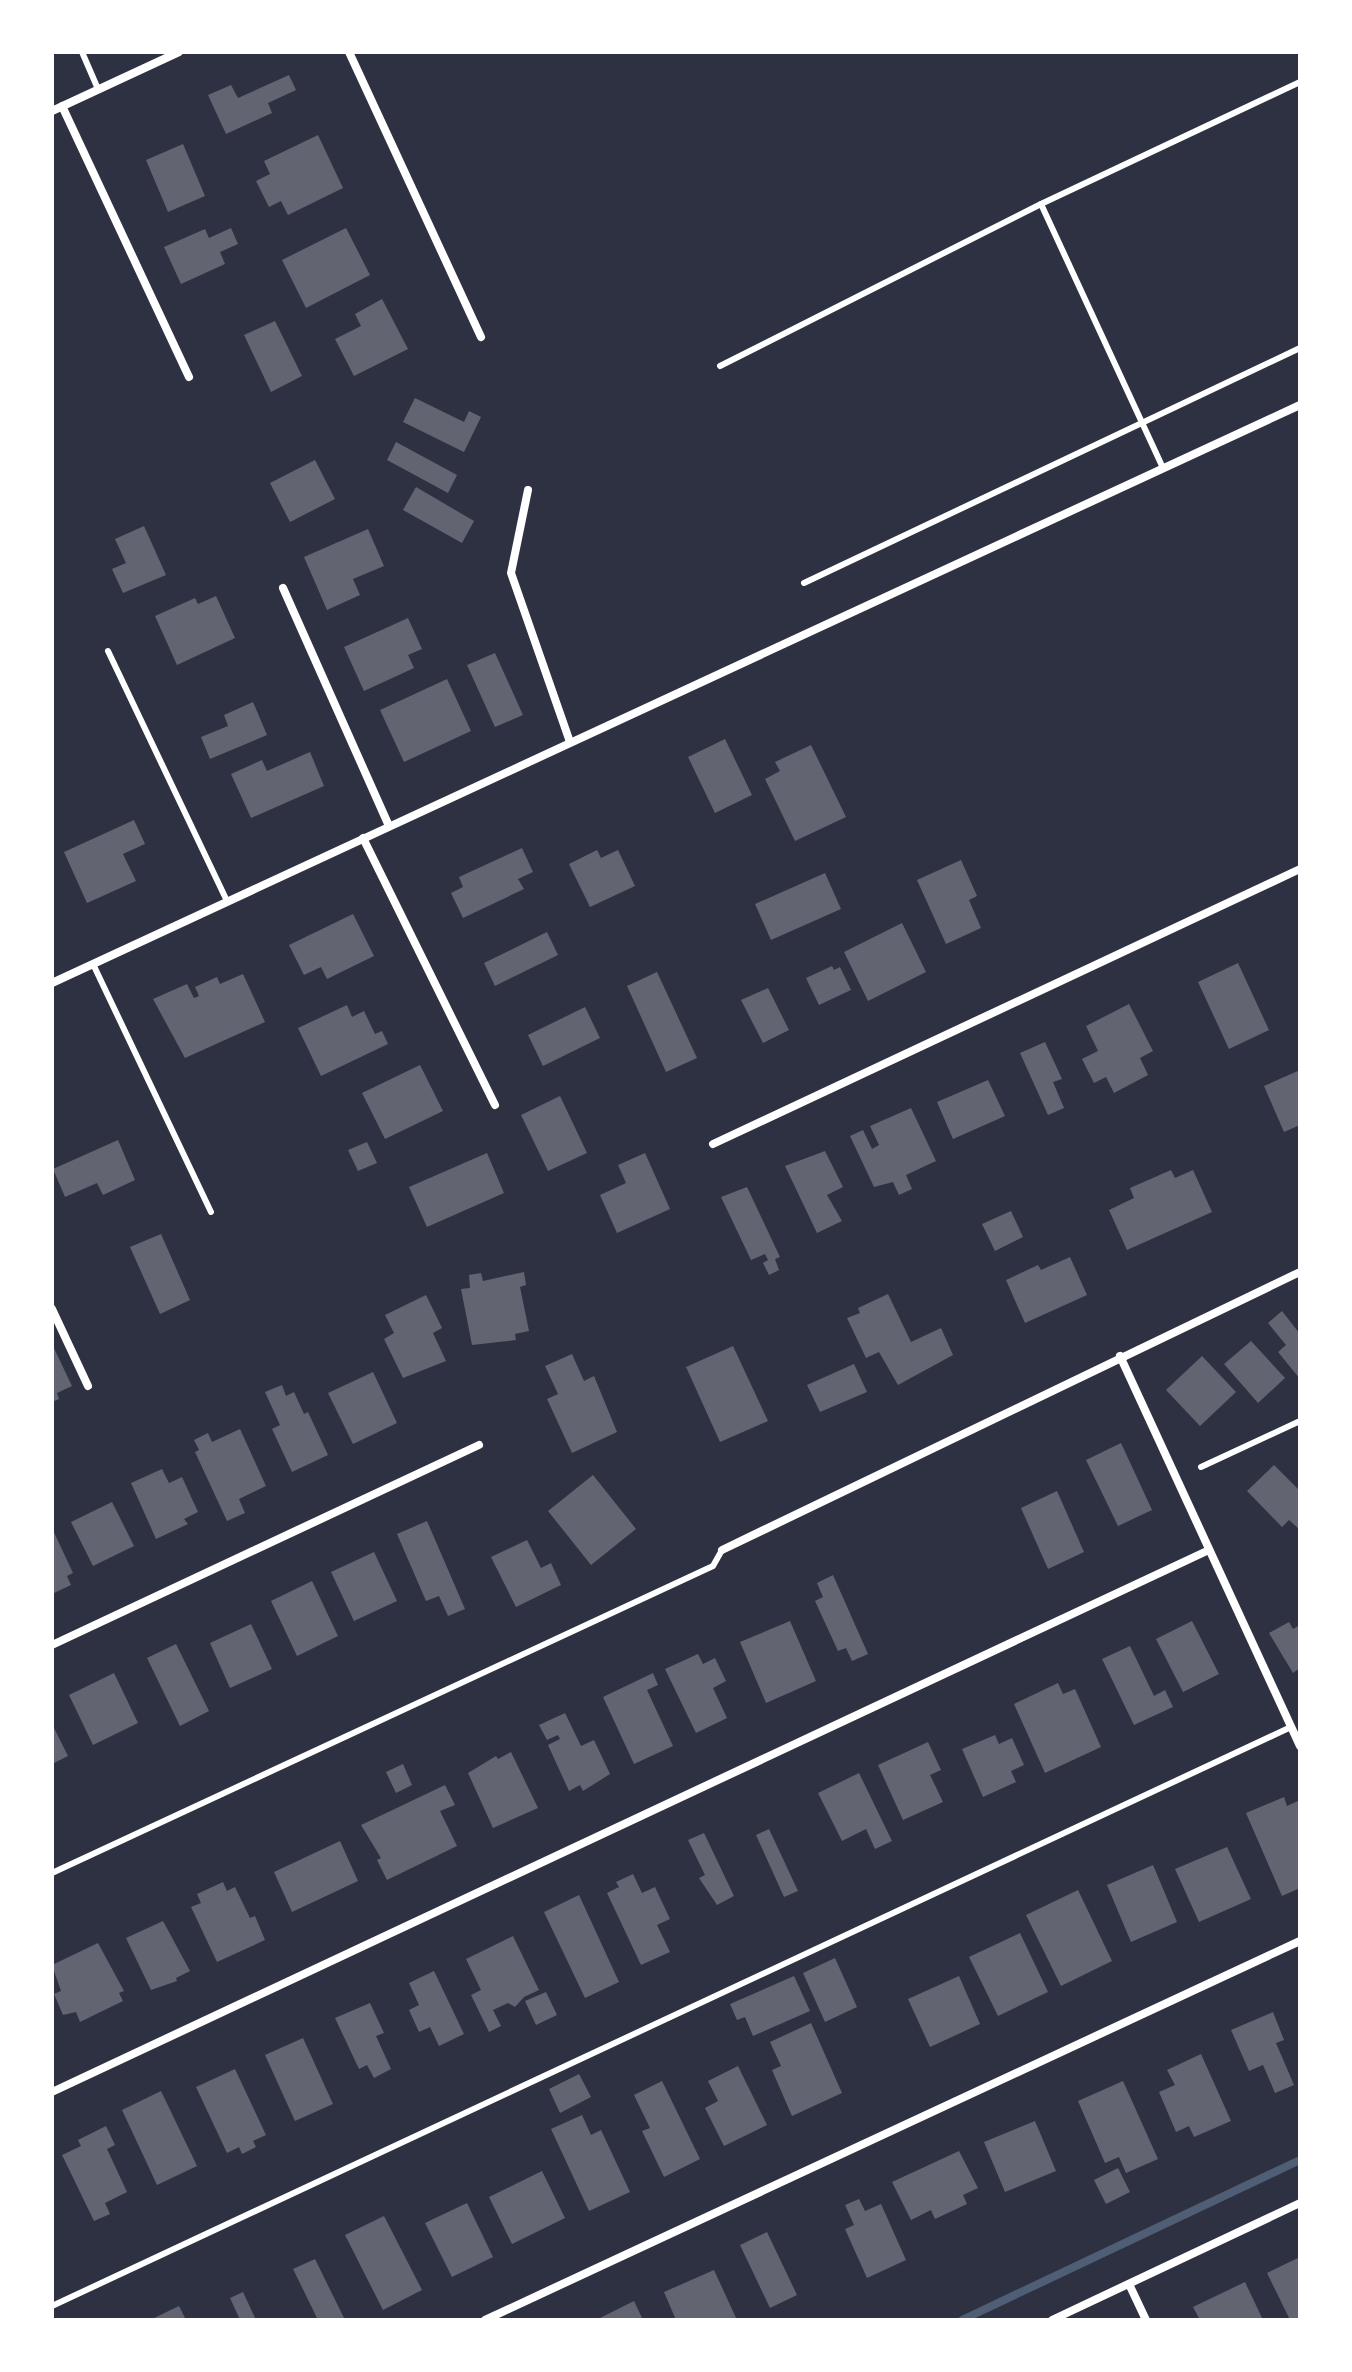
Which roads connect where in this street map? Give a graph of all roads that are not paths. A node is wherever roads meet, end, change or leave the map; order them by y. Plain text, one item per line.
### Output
1 (82, 52) edge
2 (179, 52) edge
3 (349, 52) edge
4 (1300, 82) edge
5 (98, 89) junction
6 (62, 106) junction
7 (52, 111) edge
8 (1041, 204) junction
9 (481, 337) dead end
10 (1300, 348) edge
11 (720, 366) dead end
12 (189, 377) dead end
13 (1300, 405) edge
14 (1142, 422) junction
15 (1163, 468) junction
16 (528, 490) dead end
17 (804, 583) dead end
18 (283, 588) dead end
19 (108, 651) dead end
20 (570, 742) junction
21 (389, 826) junction
22 (363, 838) junction
23 (1300, 869) edge
24 (227, 901) junction
25 (93, 964) junction
26 (54, 979) edge
27 (495, 1105) dead end
28 (713, 1144) dead end
29 (211, 1212) dead end
30 (1300, 1272) edge
31 (52, 1309) edge
32 (1120, 1356) junction
33 (88, 1386) dead end
34 (1300, 1421) edge
35 (479, 1445) dead end
36 (1201, 1467) dead end
37 (722, 1550) joint
38 (1209, 1550) junction
39 (52, 1645) edge
40 (1291, 1727) junction
41 (1300, 1746) edge
42 (52, 1873) edge
43 (1300, 1941) edge
44 (52, 2092) edge
45 (1300, 2203) edge
46 (1129, 2284) junction
47 (52, 2306) edge
48 (485, 2320) edge
49 (1052, 2320) edge
50 (1146, 2320) edge

1 - 5 lane
2 - 5 street
3 - 9 street
4 - 8 lane
5 - 6 street
6 - 7 street
6 - 12 street
8 - 11 lane
8 - 14 lane
10 - 14 lane
13 - 15 street
14 - 15 lane
14 - 17 lane
15 - 20 street
16 - 20 street
18 - 21 street
19 - 24 lane
20 - 21 street
21 - 22 street
22 - 24 street
22 - 27 street
23 - 28 street
24 - 25 street
25 - 26 street
25 - 29 lane
30 - 32 street
31 - 33 street
32 - 37 street
32 - 38 street
34 - 36 lane
35 - 39 street
37 - 42 lane
38 - 40 street
38 - 44 street
40 - 41 street
40 - 47 lane
43 - 48 street
45 - 46 street
46 - 49 street
46 - 50 street

